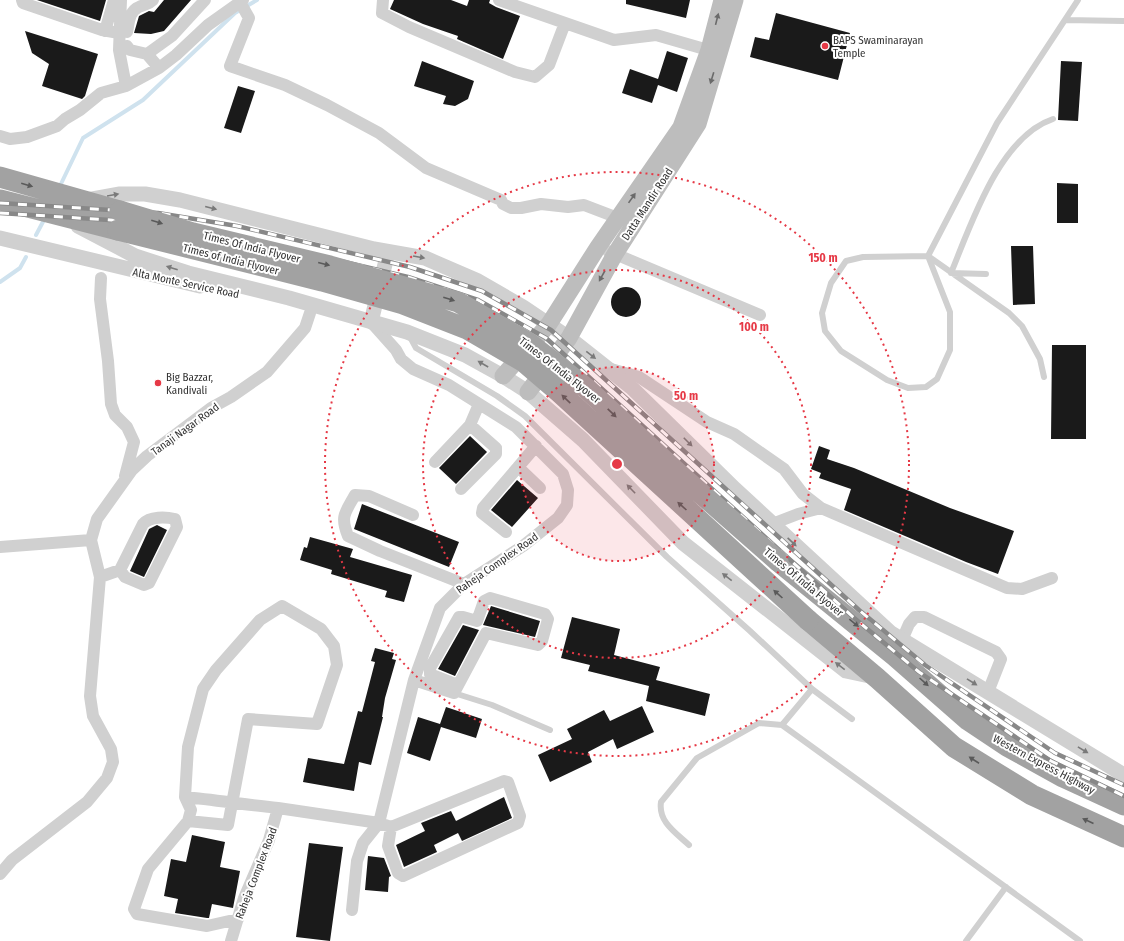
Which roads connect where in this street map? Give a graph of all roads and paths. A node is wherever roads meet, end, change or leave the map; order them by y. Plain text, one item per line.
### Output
1 (22, 0) edge
2 (114, 0) edge
3 (121, 0) edge
4 (154, 0) edge
5 (205, 0) edge
6 (382, 0) edge
7 (499, 0) edge
8 (722, 0) edge
9 (735, 0) edge
10 (1078, 0) edge
11 (242, 1) edge
12 (193, 13) junction
13 (1065, 20) junction
14 (1124, 21) edge
15 (565, 23) junction
16 (208, 25) junction
17 (104, 31) junction
18 (123, 32) junction
19 (128, 46) dead end
20 (715, 52) junction
21 (146, 54) junction
22 (159, 68) junction
23 (126, 86) junction
24 (1053, 119) dead end
25 (0, 136) edge
26 (0, 177) edge
27 (0, 200) edge
28 (82, 201) junction
29 (59, 216) junction
30 (618, 218) junction
31 (0, 238) edge
32 (598, 247) junction
33 (388, 252) junction
34 (615, 254) junction
35 (928, 256) junction
36 (951, 273) junction
37 (986, 274) dead end
38 (101, 278) dead end
39 (403, 304) joint
40 (310, 313) junction
41 (760, 315) dead end
42 (371, 322) junction
43 (549, 324) junction
44 (407, 332) junction
45 (569, 338) junction
46 (608, 368) junction
47 (503, 376) junction
48 (1044, 377) dead end
49 (528, 392) junction
50 (479, 404) junction
51 (470, 425) junction
52 (536, 446) junction
53 (434, 462) dead end
54 (518, 467) junction
55 (123, 482) junction
56 (540, 488) dead end
57 (461, 489) dead end
58 (821, 508) junction
59 (413, 515) dead end
60 (772, 524) junction
61 (506, 532) dead end
62 (91, 540) junction
63 (0, 547) edge
64 (120, 570) junction
65 (100, 577) junction
66 (1052, 578) dead end
67 (464, 584) junction
68 (477, 621) junction
69 (486, 633) junction
70 (896, 643) junction
71 (877, 678) junction
72 (414, 680) junction
73 (456, 689) junction
74 (812, 689) junction
75 (988, 692) junction
76 (852, 719) dead end
77 (782, 725) junction
78 (550, 730) dead end
79 (1124, 775) edge
80 (185, 797) junction
81 (232, 802) junction
82 (1124, 805) edge
83 (278, 808) junction
84 (188, 821) junction
85 (379, 823) junction
86 (391, 827) junction
87 (1124, 837) edge
88 (689, 845) dead end
89 (0, 874) edge
90 (1006, 887) junction
91 (352, 910) dead end
92 (238, 919) junction
93 (231, 941) edge
94 (966, 941) edge
95 (1080, 941) edge

1 - 17 street
2 - 17 street
3 - 18 street
4 - 18 street
5 - 12 street
6 - 15 street
7 - 15 street
20 -> 8 main road, Datta Mandir Road
9 - 20 main road, Datta Mandir Road
10 - 13 lane
11 - 16 street
11 - 30 street
12 - 16 street
12 - 21 street
13 - 14 lane
13 - 35 lane
15 - 20 street
16 - 22 street
17 - 18 street
18 - 23 street
19 - 21 street
30 -> 20 main road, Datta Mandir Road
20 -> 34 main road, Datta Mandir Road
21 - 22 street
22 - 23 street
23 - 25 street
24 - 36 lane
26 -> 28 highway
27 - 29 highway
28 -> 33 street
28 -> 70 highway, Times Of India Flyover, bridge
29 - 39 highway, Times of India Flyover, bridge
42 -> 29 street
30 - 32 main road, Datta Mandir Road
31 - 40 street, Alta Monte Service Road
32 - 34 street
32 - 43 main road, Datta Mandir Road
33 - 42 street
33 -> 43 street
34 - 41 street
34 -> 45 main road, Datta Mandir Road
35 - 35 lane
35 - 36 lane
36 - 37 lane
36 - 48 lane
38 - 55 street
71 -> 39 highway, Times Of India Flyover, bridge
40 - 42 street, Alta Monte Service Road
40 - 55 street, Tanaji Nagar Road
42 - 44 street
42 - 50 street, Raheja Complex Road
43 - 45 street
43 - 47 main road, Datta Mandir Road
47 -> 44 street
44 - 74 lane
45 -> 46 street
45 - 49 main road, Datta Mandir Road
46 - 58 street
46 -> 60 street
47 - 49 street
71 -> 49 street
50 - 51 street
50 - 52 street, Raheja Complex Road
51 - 53 street
51 - 57 street
52 - 54 street
52 - 67 street, Raheja Complex Road
54 - 56 street
54 - 61 street
55 - 62 street, Tanaji Nagar Road
58 - 60 street
58 - 66 street
59 - 67 street
60 -> 70 street
62 - 63 street
62 - 65 street
64 - 64 street
64 - 65 street
65 - 89 street
67 - 72 street, Raheja Complex Road
68 - 69 street
68 - 69 street
68 - 73 street
69 - 73 street
70 -> 75 street
70 - 75 street
70 -> 82 highway, Western Express Highway
87 -> 71 highway
72 - 73 street
72 - 85 street, Raheja Complex Road
73 - 78 lane
74 - 76 lane
74 - 77 lane
75 -> 79 street
77 - 88 lane
77 - 90 lane
80 - 81 street
80 - 81 street
80 - 84 street
81 - 83 street
81 - 84 street
83 - 85 street
83 - 92 street, Raheja Complex Road
84 - 92 street
85 - 86 street
85 - 91 street
86 - 86 street
90 - 94 lane
90 - 95 lane
92 - 93 street, Raheja Complex Road

